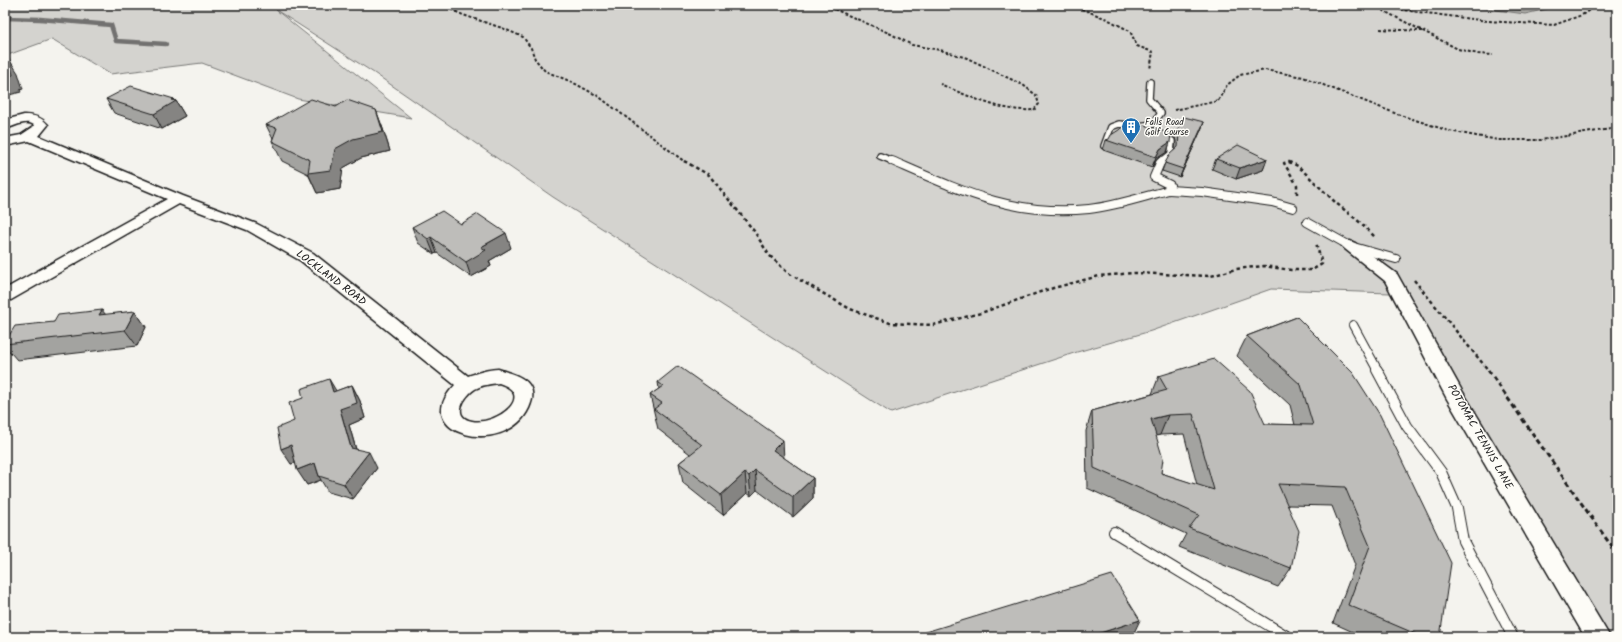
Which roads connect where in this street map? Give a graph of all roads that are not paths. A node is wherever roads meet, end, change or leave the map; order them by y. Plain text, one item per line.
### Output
1 (1150, 82) road end
2 (5, 125) edge
3 (1138, 126) junction
4 (1144, 132) edge
5 (28, 136) junction
6 (1158, 137) edge
7 (5, 142) edge
8 (1104, 146) dead end
9 (880, 156) dead end
10 (1169, 190) junction
11 (178, 199) junction
12 (1293, 208) road end
13 (1307, 222) road end
14 (1350, 246) junction
15 (1396, 259) road end
16 (5, 296) edge
17 (1353, 325) dead end
18 (466, 385) dead end
19 (1114, 532) dead end
20 (1288, 637) edge
21 (1513, 637) edge
22 (1598, 637) edge

1 - 3 lane
2 - 5 street
3 - 4 lane
3 - 8 lane
5 - 7 street
5 - 11 street, LOCKLAND ROAD
6 - 10 lane
9 - 10 lane
10 - 12 lane
11 - 16 street
11 - 18 street, LOCKLAND ROAD
13 - 14 lane
14 - 15 lane
14 - 22 street, POTOMAC TENNIS LANE
17 - 21 lane
19 - 20 lane

